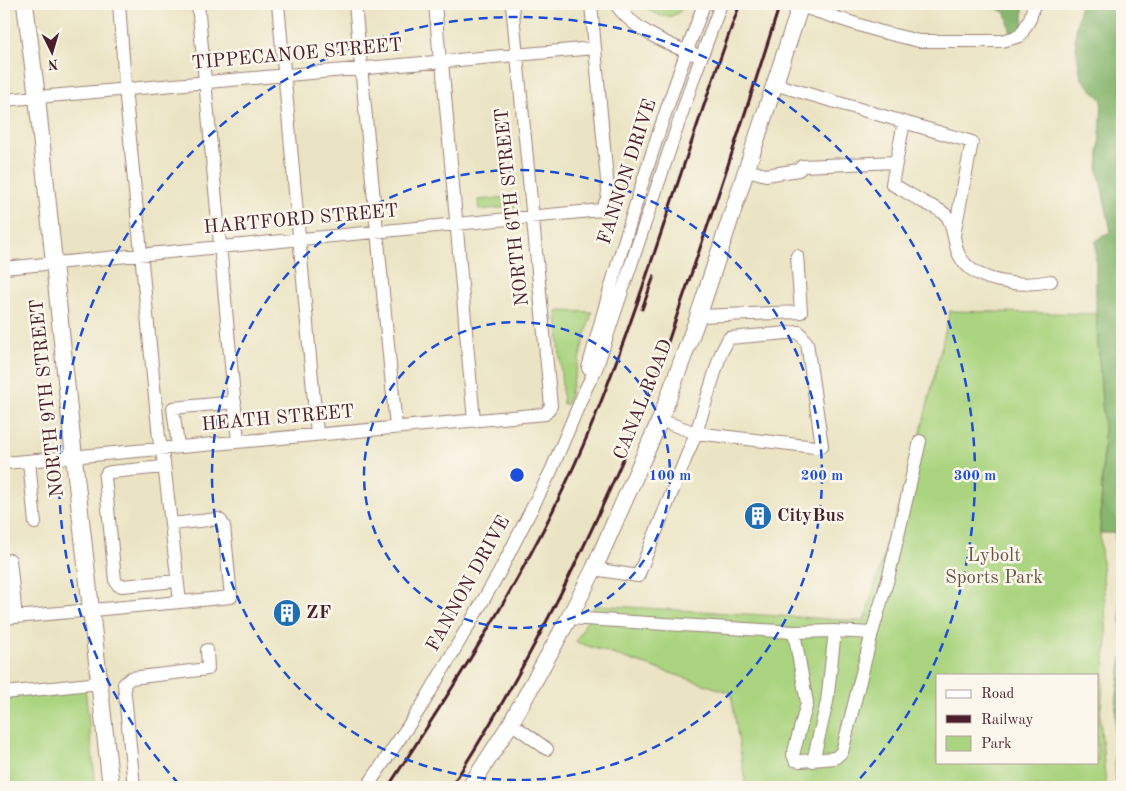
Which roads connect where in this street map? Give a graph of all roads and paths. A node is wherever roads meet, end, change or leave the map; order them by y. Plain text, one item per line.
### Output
1 (25, 4) edge
2 (119, 4) edge
3 (198, 4) edge
4 (278, 4) edge
5 (355, 4) edge
6 (435, 4) edge
7 (512, 4) edge
8 (590, 4) edge
9 (616, 4) edge
10 (704, 4) edge
11 (722, 4) edge
12 (1034, 4) edge
13 (801, 5) edge
14 (594, 48) junction
15 (686, 51) junction
16 (517, 55) junction
17 (701, 56) junction
18 (441, 62) junction
19 (362, 68) junction
20 (284, 76) junction
21 (206, 82) junction
22 (774, 84) junction
23 (125, 89) junction
24 (37, 97) junction
25 (4, 100) edge
26 (904, 122) junction
27 (896, 162) junction
28 (746, 170) junction
29 (952, 214) junction
30 (532, 217) junction
31 (456, 224) junction
32 (377, 232) junction
33 (298, 239) junction
34 (220, 247) junction
35 (142, 254) junction
36 (797, 256) dead end
37 (54, 263) junction
38 (4, 268) edge
39 (1051, 281) dead end
40 (699, 316) junction
41 (586, 388) junction
42 (235, 402) junction
43 (552, 406) joint
44 (660, 420) junction
45 (474, 421) junction
46 (396, 427) junction
47 (696, 433) junction
48 (317, 434) junction
49 (238, 441) junction
50 (920, 441) dead end
51 (178, 446) junction
52 (161, 448) junction
53 (74, 458) junction
54 (29, 461) junction
55 (4, 463) edge
56 (164, 466) junction
57 (35, 523) dead end
58 (171, 524) junction
59 (10, 560) dead end
60 (594, 569) junction
61 (177, 581) junction
62 (180, 602) junction
63 (90, 610) junction
64 (10, 617) edge
65 (570, 618) junction
66 (836, 631) junction
67 (794, 632) junction
68 (872, 633) junction
69 (207, 650) dead end
70 (100, 683) junction
71 (4, 693) edge
72 (511, 723) junction
73 (547, 750) dead end
74 (812, 761) junction
75 (110, 787) edge
76 (134, 787) edge
77 (368, 787) edge
78 (470, 787) edge

1 - 24 main road, NORTH 9TH STREET
2 - 23 street
3 - 21 street
4 - 20 street
5 - 19 street
6 - 18 street
7 - 16 street, NORTH 6TH STREET
8 - 14 street
9 - 15 street
10 - 15 street, FANNON DRIVE
11 - 17 street, FANNON DRIVE
12 - 13 street
13 - 22 main road, CANAL ROAD
14 - 16 street, TIPPECANOE STREET
14 - 30 street, HARTFORD STREET
15 - 17 street
15 - 41 street, FANNON DRIVE
16 - 18 street, TIPPECANOE STREET
16 - 30 street, NORTH 6TH STREET
17 - 41 street, FANNON DRIVE
18 - 19 street, TIPPECANOE STREET
18 - 31 street
19 - 20 street, TIPPECANOE STREET
19 - 32 street
20 - 21 street, TIPPECANOE STREET
20 - 33 street
21 - 23 street, TIPPECANOE STREET
21 - 34 street
22 - 26 street
22 - 28 main road, CANAL ROAD
23 - 24 street, TIPPECANOE STREET
23 - 35 street
24 - 25 street, TIPPECANOE STREET
24 - 37 main road, NORTH 9TH STREET
26 - 27 street
26 - 29 street
27 - 28 street
27 - 29 street
28 - 40 main road, CANAL ROAD
29 - 39 street
30 - 31 street, HARTFORD STREET
30 - 43 street, NORTH 6TH STREET
31 - 32 street, HARTFORD STREET
31 - 45 street
32 - 33 street, HARTFORD STREET
32 - 46 street
33 - 34 street, HARTFORD STREET
33 - 48 street
34 - 35 street, HARTFORD STREET
34 - 42 street
35 - 37 street, HARTFORD STREET
35 - 52 street
36 - 40 street
37 - 38 street, HARTFORD STREET
37 - 53 main road, NORTH 9TH STREET
40 - 44 main road, CANAL ROAD
41 - 77 street, FANNON DRIVE
42 - 49 street
42 - 51 street
43 - 45 street, HEATH STREET
44 - 47 street
44 - 60 main road, CANAL ROAD
45 - 46 street, HEATH STREET
46 - 48 street, HEATH STREET
47 - 47 street
47 - 60 street
48 - 49 street, HEATH STREET
49 - 51 street, HEATH STREET
50 - 68 street
51 - 52 street, HEATH STREET
52 - 53 street, HEATH STREET
52 - 56 street
53 - 54 street, HEATH STREET
53 - 63 main road, NORTH 9TH STREET
54 - 55 street, HEATH STREET
54 - 57 street
56 - 58 street
56 - 61 street
58 - 61 street
58 - 62 street
59 - 64 street
60 - 65 main road, CANAL ROAD
61 - 62 street
62 - 63 street
63 - 64 street
63 - 70 main road, NORTH 9TH STREET
65 - 67 street
65 - 72 main road, CANAL ROAD
66 - 67 street
66 - 68 street
66 - 74 street
67 - 74 street
68 - 74 street
69 - 76 street
70 - 71 street
70 - 75 main road, NORTH 9TH STREET
72 - 73 street
72 - 78 main road, CANAL ROAD

